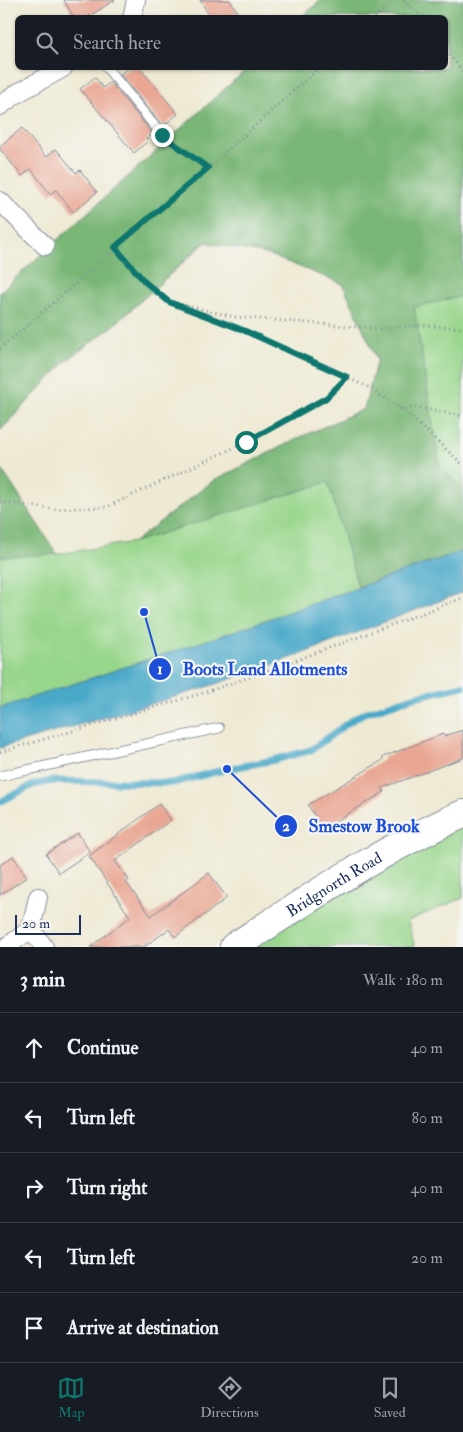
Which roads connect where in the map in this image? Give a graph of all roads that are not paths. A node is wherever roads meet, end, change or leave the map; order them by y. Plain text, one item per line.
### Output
1 (136, 0) edge
2 (133, 15) edge
3 (59, 70) edge
4 (109, 70) edge
5 (0, 106) edge
6 (162, 135) road end
7 (0, 201) edge
8 (45, 246) dead end
9 (220, 728) dead end
10 (0, 776) edge
11 (463, 814) edge
12 (38, 897) dead end
13 (31, 929) junction
14 (6, 947) edge
15 (44, 947) edge
16 (234, 947) edge

1 - 2 street
3 - 5 street
4 - 6 lane
7 - 8 street
9 - 10 lane
11 - 16 highway, Bridgnorth Road
12 - 13 street
13 - 14 street
13 - 15 street

